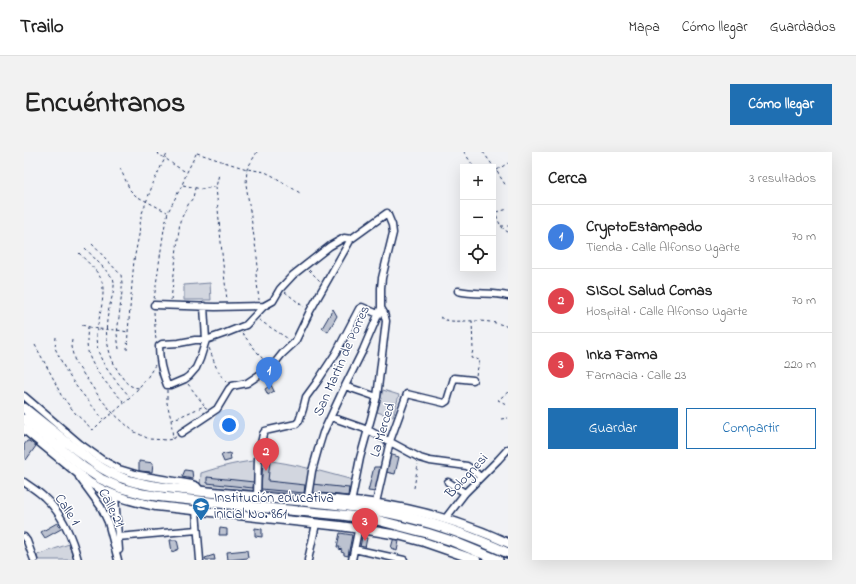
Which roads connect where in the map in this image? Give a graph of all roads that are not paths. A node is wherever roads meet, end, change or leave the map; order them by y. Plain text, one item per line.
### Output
1 (351, 239) junction
2 (458, 291) dead end
3 (508, 296) edge
4 (154, 305) road end
5 (204, 306) junction
6 (262, 307) junction
7 (380, 311) junction
8 (206, 340) junction
9 (473, 380) road end
10 (345, 386) junction
11 (24, 396) edge
12 (377, 397) junction
13 (24, 408) edge
14 (331, 417) junction
15 (24, 419) edge
16 (368, 430) junction
17 (25, 433) edge
18 (180, 433) road end
19 (390, 441) junction
20 (508, 449) edge
21 (74, 471) junction
22 (480, 477) junction
23 (24, 482) edge
24 (448, 482) dead end
25 (201, 491) junction
26 (465, 493) junction
27 (115, 496) junction
28 (257, 497) junction
29 (351, 504) junction
30 (375, 507) junction
31 (363, 510) junction
32 (196, 511) junction
33 (445, 519) junction
34 (316, 524) junction
35 (359, 528) junction
36 (197, 530) junction
37 (118, 536) junction
38 (24, 537) edge
39 (508, 544) edge
40 (354, 549) junction
41 (508, 553) edge
42 (34, 560) edge
43 (78, 560) edge
44 (119, 560) edge
45 (200, 560) edge
46 (308, 560) edge
47 (352, 560) edge
48 (404, 560) edge
49 (476, 560) edge
50 (498, 560) edge

1 - 6 street
1 - 7 street, San Martin de Porres
1 - 18 street
2 - 3 street
4 - 5 street
5 - 6 street
5 - 8 street
6 - 8 street
7 - 10 street, San Martin de Porres
7 - 12 street
7 - 28 street
8 - 8 street
9 - 19 street, La Merced
10 - 12 street
10 - 14 street, San Martin de Porres
11 - 25 street
12 - 16 street
13 - 25 highway
14 - 16 street
14 - 29 street, San Martin de Porres
15 - 31 highway
16 - 19 street
16 - 29 street
17 - 21 main road
19 - 22 street
19 - 30 street, La Merced
20 - 22 street, Bolognesi
21 - 27 main road
21 - 44 street, Calle 21
22 - 26 street, Bolognesi
23 - 43 street, Calle 1
24 - 26 street
25 - 28 highway
26 - 33 street, Bolognesi
27 - 32 main road
27 - 37 street, Calle 21
28 - 29 highway
29 - 31 highway
30 - 31 highway
30 - 33 main road
30 - 41 highway
31 - 35 street
31 - 50 highway
32 - 34 main road
32 - 36 street
33 - 39 main road
34 - 35 main road
34 - 46 street
35 - 40 street
35 - 49 main road
36 - 37 street
36 - 45 street
37 - 44 street, Calle 21
38 - 42 street
40 - 47 street
40 - 48 street

